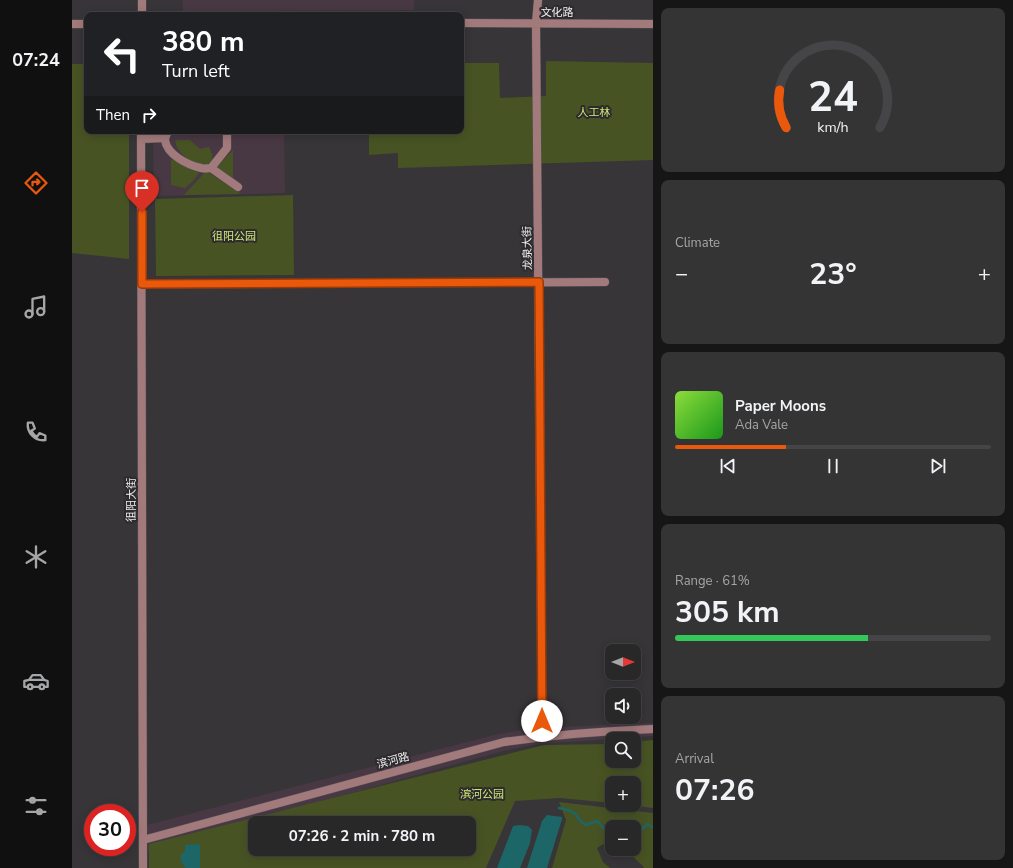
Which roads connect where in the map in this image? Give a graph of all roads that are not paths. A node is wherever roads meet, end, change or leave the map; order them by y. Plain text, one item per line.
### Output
1 (142, 0) edge
2 (538, 0) edge
3 (142, 12) edge
4 (464, 23) edge
5 (536, 23) junction
6 (72, 24) edge
7 (84, 24) edge
8 (653, 24) edge
9 (227, 134) edge
10 (141, 135) edge
11 (167, 135) edge
12 (211, 168) junction
13 (238, 188) dead end
14 (539, 282) junction
15 (605, 282) dead end
16 (142, 284) junction
17 (653, 729) edge
18 (542, 736) junction
19 (143, 840) junction
20 (142, 868) edge

1 - 3 street
2 - 5 street, 龙泉大街
4 - 5 street, 文化路
5 - 8 street, 文化路
5 - 14 street, 龙泉大街
6 - 7 street
9 - 12 street
10 - 11 street
10 - 16 street, 徂阳大街
11 - 12 street
12 - 13 street
14 - 15 street
14 - 16 street
14 - 18 street, 龙泉大街
16 - 19 street, 徂阳大街
17 - 18 street, 滨河路
18 - 19 street, 滨河路
19 - 20 street, 徂阳大街

